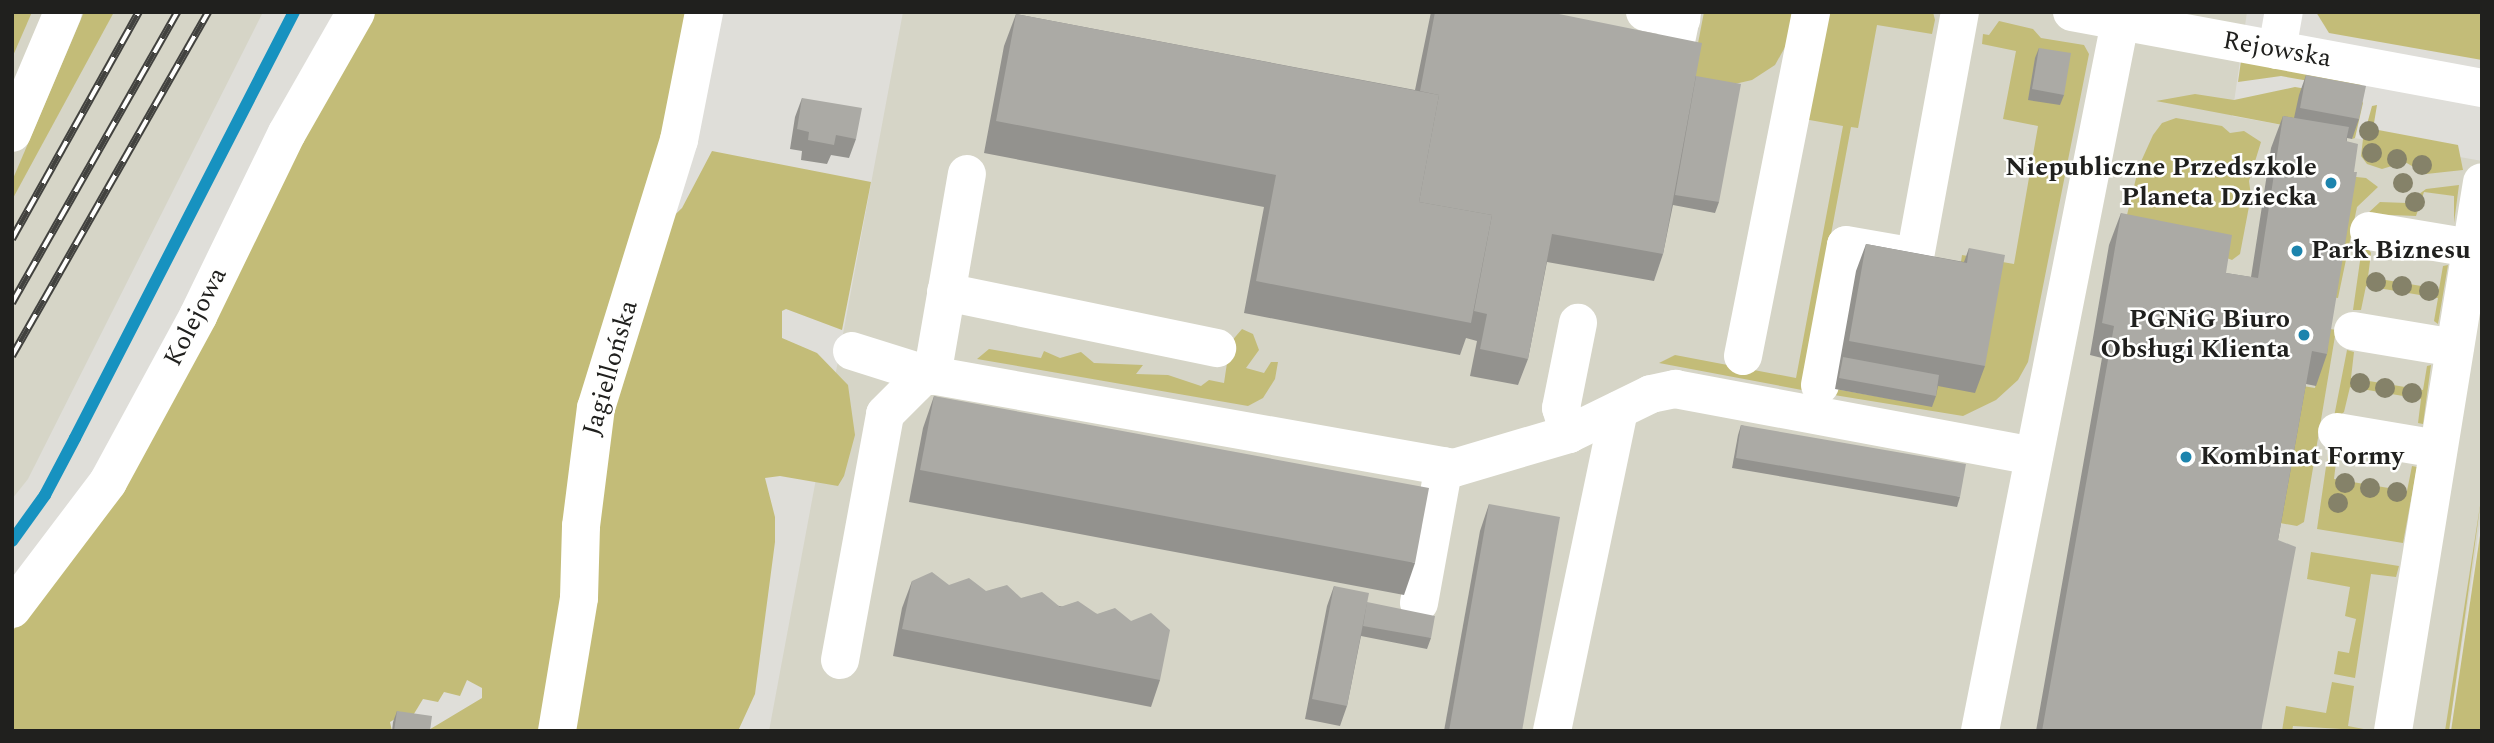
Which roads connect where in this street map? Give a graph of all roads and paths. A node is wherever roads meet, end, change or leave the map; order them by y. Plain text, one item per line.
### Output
1 (63, 12) edge
2 (356, 12) edge
3 (704, 12) edge
4 (1811, 12) edge
5 (1960, 12) edge
6 (2072, 12) edge
7 (2284, 12) edge
8 (1669, 15) edge
9 (2120, 22) junction
10 (2277, 50) junction
11 (1673, 56) edge
12 (2482, 88) edge
13 (12, 133) edge
14 (967, 174) dead end
15 (2482, 182) edge
16 (2369, 231) dead end
17 (2471, 248) junction
18 (946, 292) junction
19 (1578, 323) dead end
20 (2353, 331) dead end
21 (1217, 348) dead end
22 (2455, 348) junction
23 (852, 351) dead end
24 (1743, 356) dead end
25 (928, 375) junction
26 (1820, 384) dead end
27 (1619, 410) junction
28 (2337, 432) dead end
29 (1569, 434) junction
30 (2438, 449) junction
31 (2034, 456) junction
32 (1444, 467) junction
33 (1419, 603) dead end
34 (12, 609) edge
35 (840, 660) dead end
36 (557, 731) edge
37 (1552, 731) edge
38 (1980, 731) edge
39 (2393, 731) edge

1 - 13 street
2 - 34 street, Kolejowa
3 - 36 street, Jagiellońska
4 - 24 street
5 - 26 street
6 - 9 street, Rejowska
7 - 10 street
8 - 11 street
9 - 10 street, Rejowska
9 - 31 street
10 - 12 street, Rejowska
14 - 18 street
15 - 17 street
16 - 17 street
17 - 22 street
18 - 21 street
18 - 25 street
19 - 29 street
20 - 22 street
22 - 30 street
23 - 25 street
25 - 32 street
25 - 35 street
27 - 29 street
27 - 31 street
27 - 37 street
28 - 30 street
29 - 32 street
30 - 39 street
31 - 38 street
32 - 33 street

